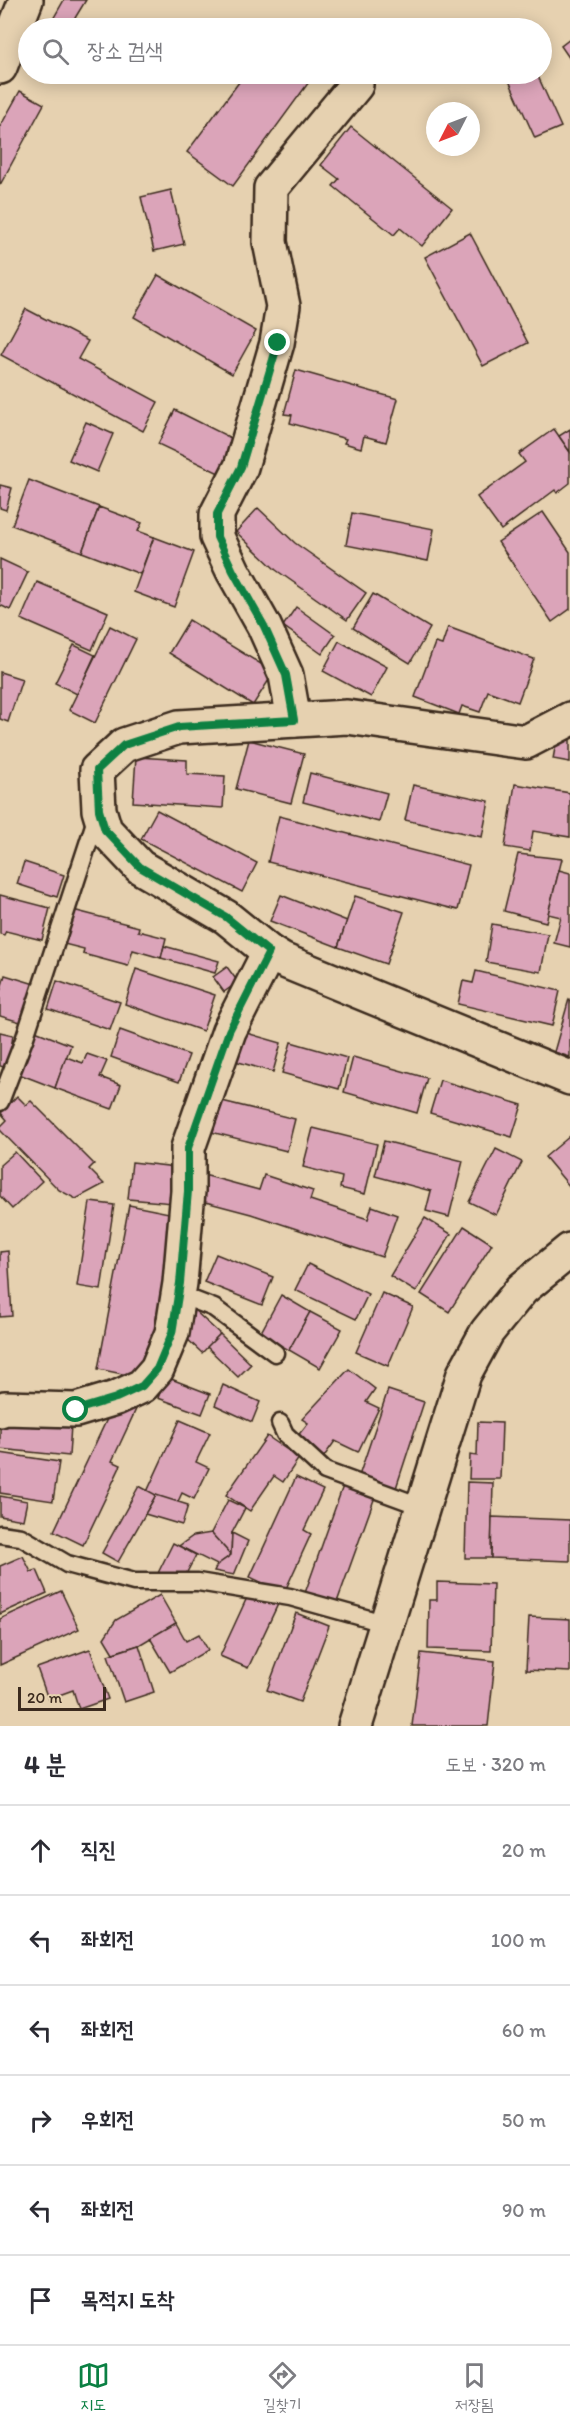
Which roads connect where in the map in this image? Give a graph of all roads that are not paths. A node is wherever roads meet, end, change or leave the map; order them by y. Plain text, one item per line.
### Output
1 (26, 0) edge
2 (19, 18) edge
3 (18, 21) edge
4 (0, 67) edge
5 (356, 86) dead end
6 (570, 719) edge
7 (294, 720) junction
8 (99, 810) junction
9 (269, 952) junction
10 (570, 1078) edge
11 (0, 1102) edge
12 (570, 1250) edge
13 (178, 1294) junction
14 (275, 1353) dead end
15 (0, 1410) edge
16 (280, 1424) dead end
17 (423, 1507) junction
18 (0, 1534) edge
19 (387, 1624) junction
20 (356, 1726) edge

1 - 2 street
3 - 4 street
5 - 7 street
6 - 7 street
7 - 8 street
8 - 9 street
8 - 11 lane
9 - 10 street
9 - 13 street
12 - 17 street
13 - 14 lane
13 - 15 street
16 - 17 lane
17 - 19 street
18 - 19 lane
19 - 20 street

